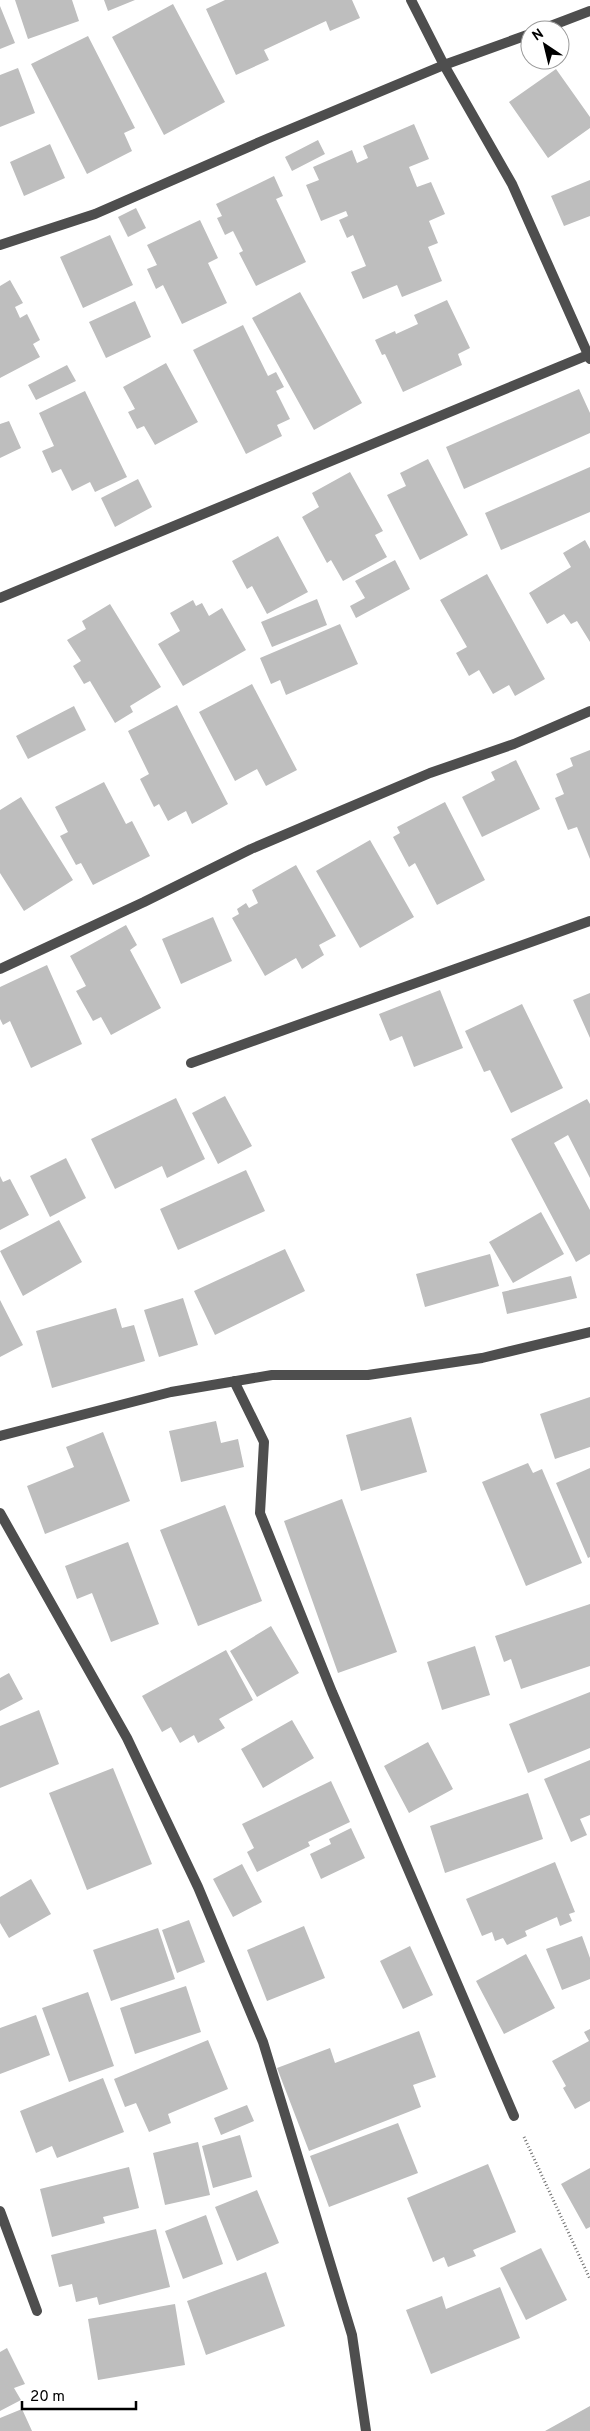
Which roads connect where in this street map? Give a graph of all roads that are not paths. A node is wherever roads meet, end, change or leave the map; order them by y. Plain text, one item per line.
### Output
1 (411, 0) edge
2 (590, 12) edge
3 (568, 20) edge
4 (520, 38) edge
5 (444, 65) junction
6 (0, 244) edge
7 (589, 356) edge
8 (0, 598) edge
9 (590, 711) edge
10 (590, 921) edge
11 (0, 969) edge
12 (191, 1063) dead end
13 (590, 1332) edge
14 (234, 1382) junction
15 (0, 1436) edge
16 (0, 1513) edge
17 (514, 2116) road end
18 (0, 2211) edge
19 (37, 2312) dead end
20 (366, 2431) edge

1 - 5 street
2 - 3 street
4 - 5 street
5 - 6 street
5 - 7 street
7 - 8 street
9 - 11 street
10 - 12 street
13 - 14 street
14 - 15 street
14 - 17 street
16 - 20 street
18 - 19 street

